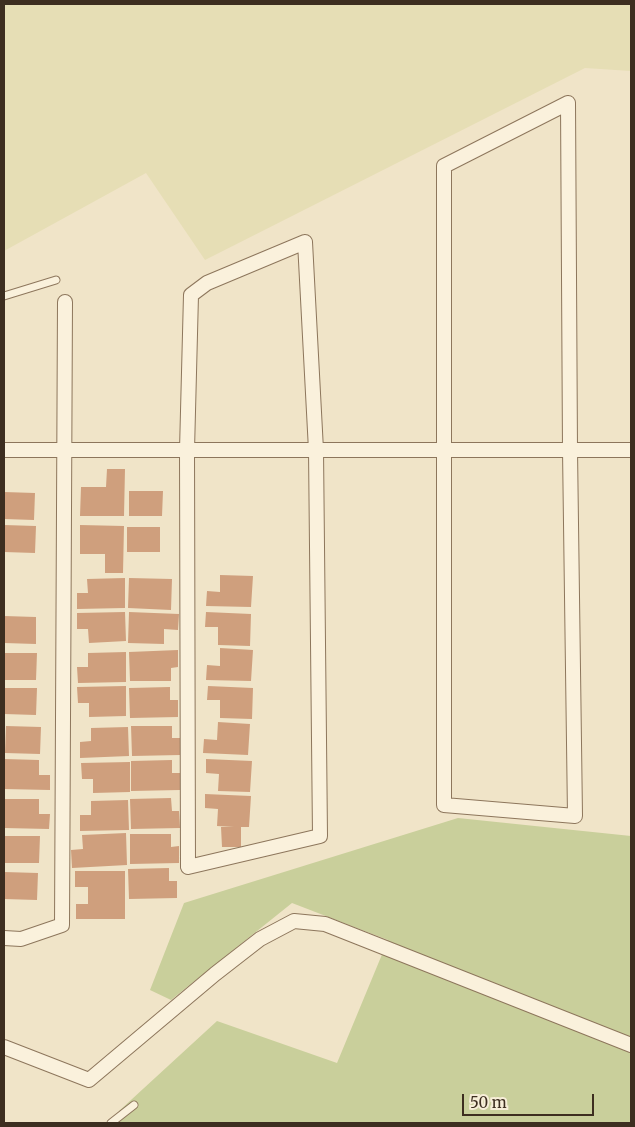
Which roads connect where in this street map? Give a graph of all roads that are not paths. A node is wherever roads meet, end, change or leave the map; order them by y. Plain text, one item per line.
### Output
1 (56, 280) dead end
2 (4, 296) edge
3 (64, 302) dead end
4 (4, 450) edge
5 (63, 450) junction
6 (187, 450) junction
7 (316, 450) junction
8 (445, 450) junction
9 (570, 450) junction
10 (631, 450) edge
11 (4, 938) edge
12 (631, 1045) edge
13 (4, 1047) edge
14 (134, 1105) dead end
15 (111, 1123) edge

1 - 2 lane
3 - 5 street
4 - 5 street
5 - 6 street
5 - 11 street
6 - 7 street
6 - 7 street
6 - 7 street
7 - 8 street
8 - 9 street
8 - 9 street
8 - 9 street
9 - 10 street
12 - 13 street
14 - 15 lane

